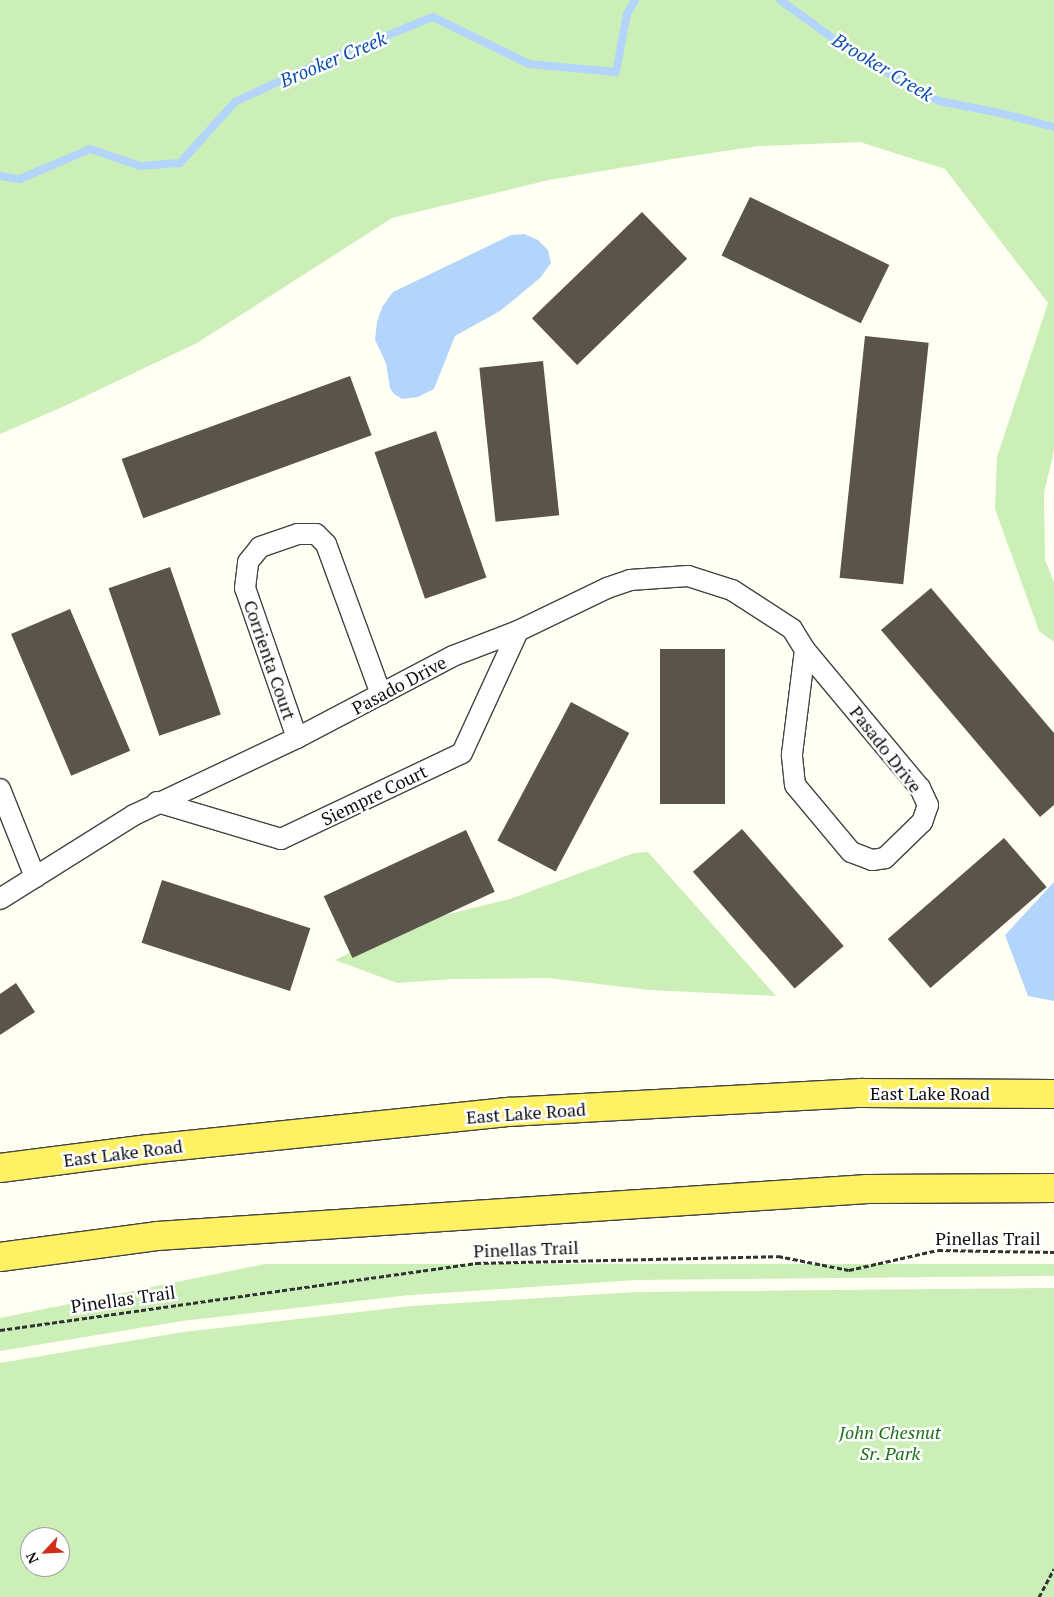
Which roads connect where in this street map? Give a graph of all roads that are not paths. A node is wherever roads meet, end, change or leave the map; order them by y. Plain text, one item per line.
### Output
1 (518, 631) junction
2 (805, 650) junction
3 (381, 694) junction
4 (297, 738) junction
5 (0, 789) edge
6 (157, 802) junction
7 (35, 877) junction
8 (0, 899) edge
9 (1054, 1094) edge
10 (0, 1168) edge
11 (1054, 1188) edge
12 (0, 1256) edge

1 - 2 street, Pasado Drive
1 - 3 street, Pasado Drive
1 - 6 street, Siempre Court
2 - 2 street, Pasado Drive
3 - 4 street, Pasado Drive
3 - 4 street, Corrienta Court
4 - 6 street, Pasado Drive
5 - 7 street
6 - 7 street, Pasado Drive
7 - 8 street, Pasado Drive
9 - 10 main road, East Lake Road
11 - 12 main road

